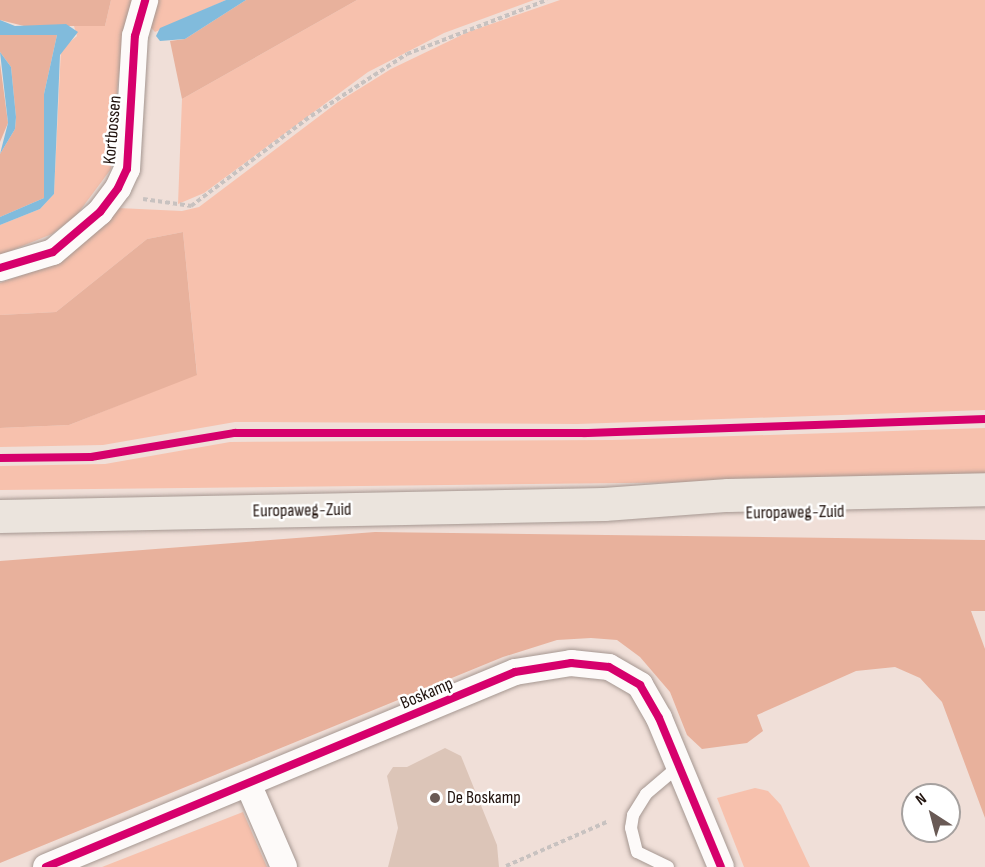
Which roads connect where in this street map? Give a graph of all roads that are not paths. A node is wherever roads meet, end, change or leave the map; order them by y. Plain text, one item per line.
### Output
1 (145, 0) edge
2 (0, 268) edge
3 (985, 489) edge
4 (604, 504) junction
5 (985, 511) edge
6 (0, 516) edge
7 (679, 766) junction
8 (249, 786) junction
9 (46, 867) edge
10 (284, 867) edge
11 (668, 867) edge
12 (721, 867) edge

1 - 2 street, Kortbossen
3 - 4 main road, Europaweg-Zuid
4 - 5 main road, Europaweg-Zuid
4 - 6 main road, Europaweg-Zuid
7 - 8 street, Boskamp
7 - 11 lane
7 - 12 street, Boskamp
8 - 9 street, Boskamp
8 - 10 street

